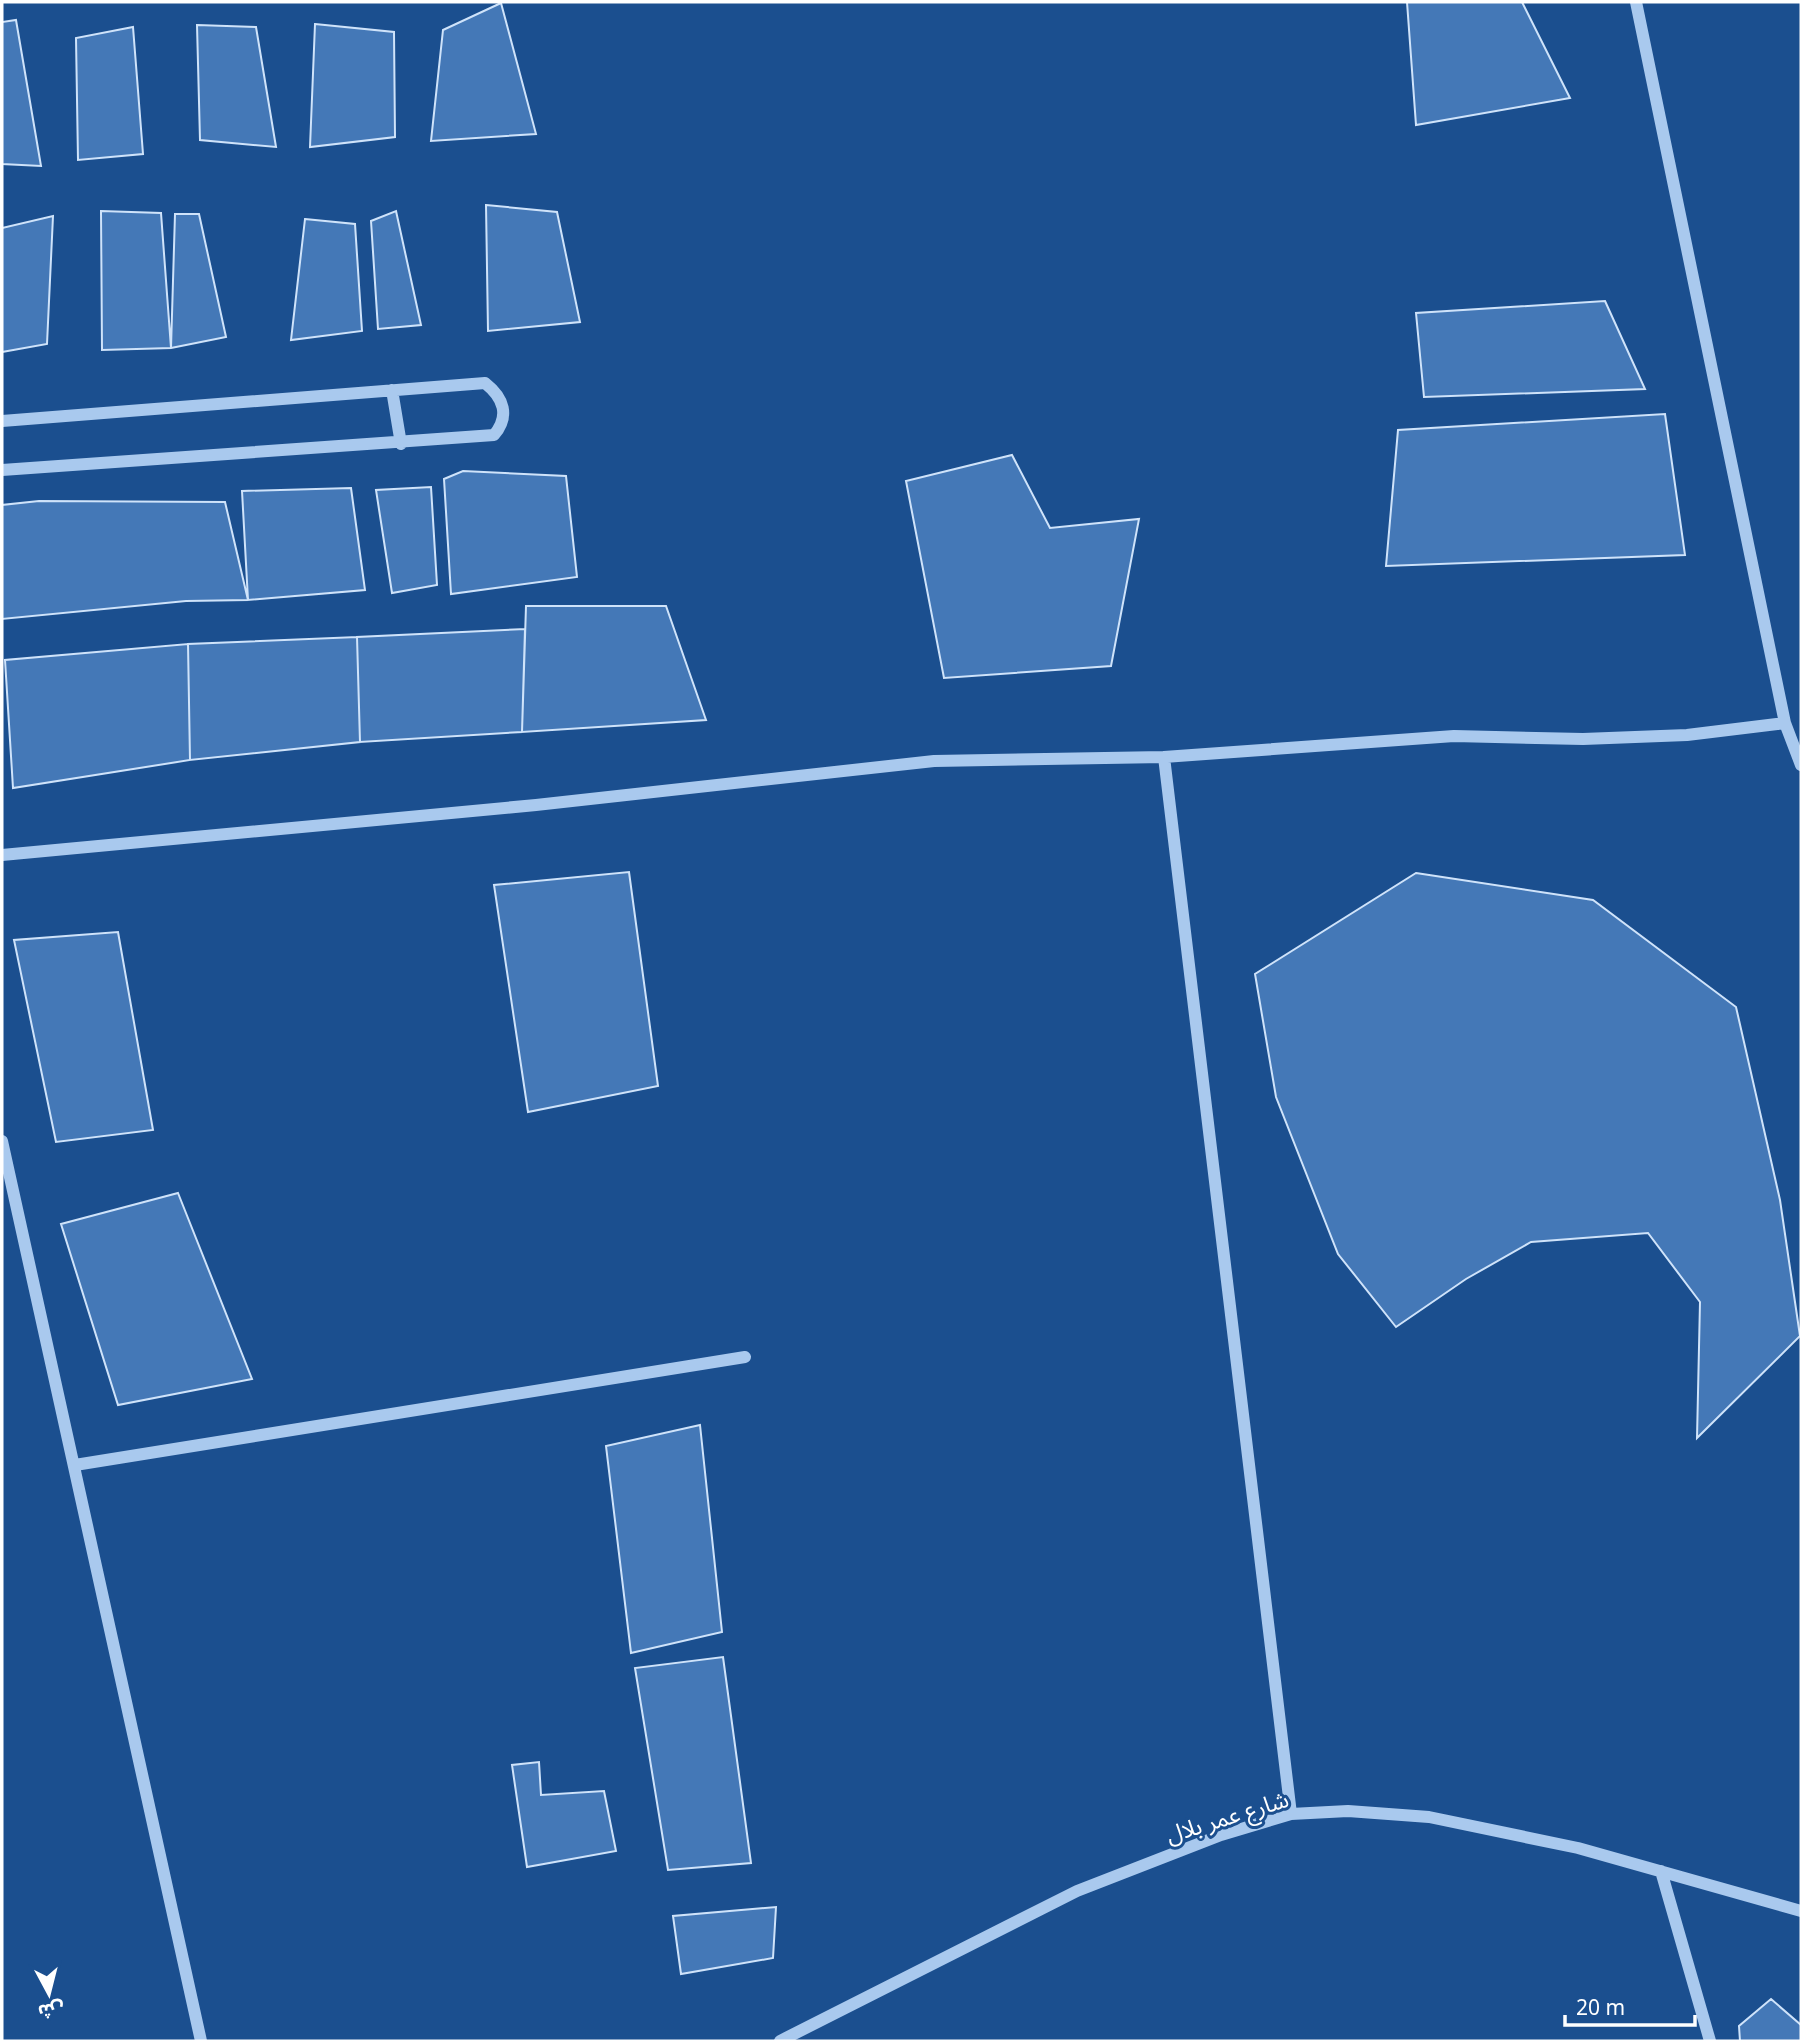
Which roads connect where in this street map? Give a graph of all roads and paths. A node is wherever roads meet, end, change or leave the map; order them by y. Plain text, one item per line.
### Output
1 (1636, 2) edge
2 (392, 390) junction
3 (2, 421) edge
4 (401, 444) junction
5 (2, 470) edge
6 (1785, 723) junction
7 (1164, 757) junction
8 (1801, 765) edge
9 (2, 855) edge
10 (2, 1141) edge
11 (745, 1357) dead end
12 (75, 1465) junction
13 (1291, 1814) junction
14 (1661, 1871) junction
15 (1801, 1910) edge
16 (201, 2041) edge
17 (780, 2041) edge
18 (1710, 2041) edge

1 - 6 street
2 - 3 street
2 - 4 street
2 - 4 street
4 - 5 street
6 - 7 street
6 - 8 street
7 - 9 street
7 - 13 street
10 - 12 street
11 - 12 street
12 - 16 street
13 - 14 street, شارع عمر بلال
13 - 17 street, شارع عمر بلال
14 - 15 street, شارع عمر بلال
14 - 18 street

